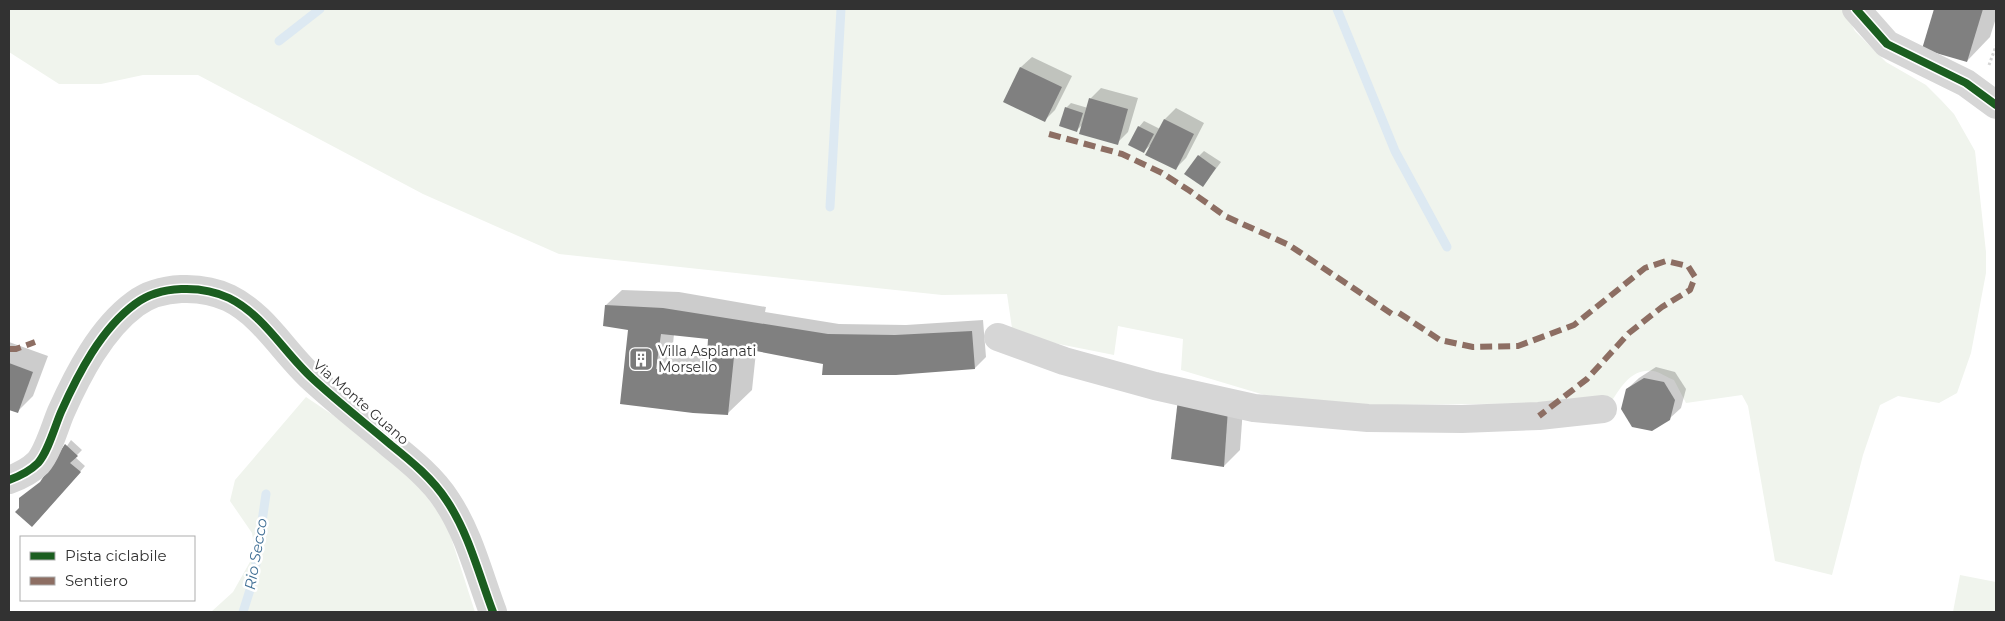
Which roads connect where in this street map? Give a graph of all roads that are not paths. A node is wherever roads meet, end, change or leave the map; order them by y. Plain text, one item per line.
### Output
1 (1856, 9) edge
2 (1996, 105) edge
3 (998, 337) dead end
4 (1603, 408) dead end
5 (9, 480) edge
6 (493, 612) edge

1 - 2 street
3 - 4 street
5 - 6 street, Via Monte Guano

